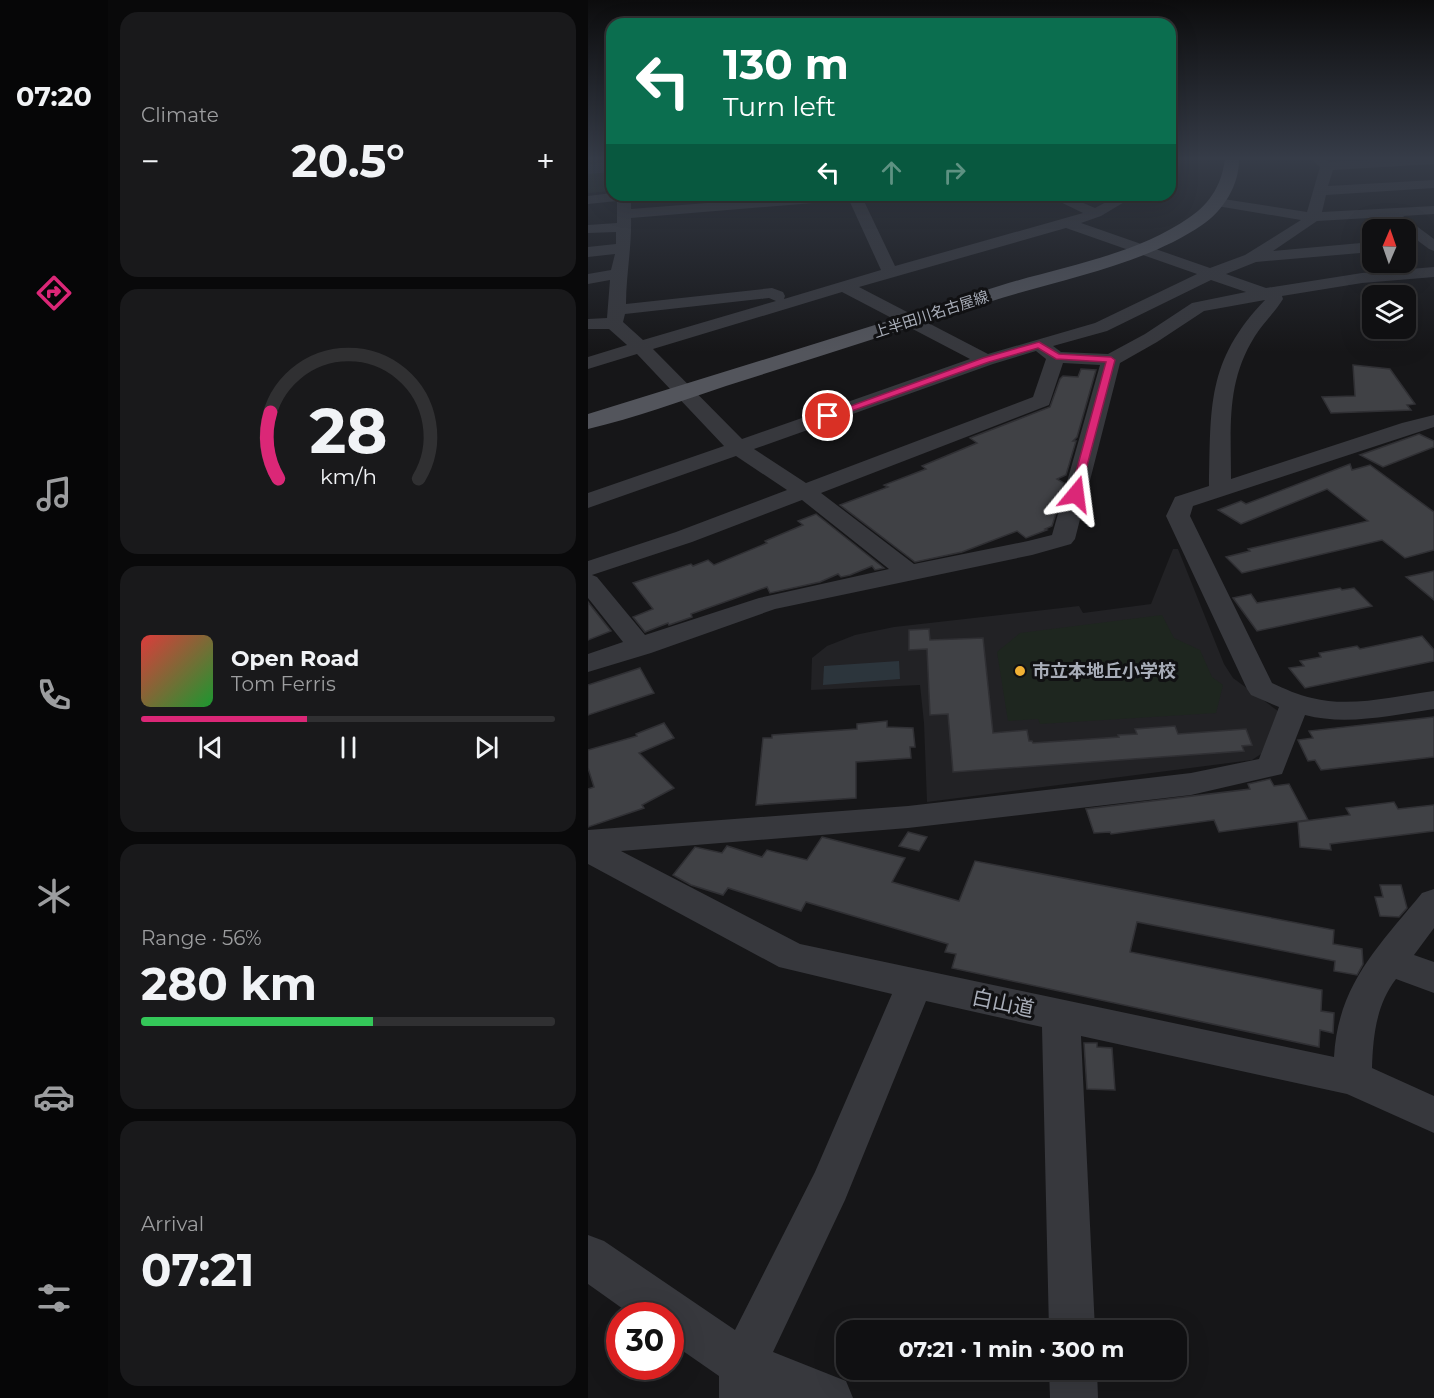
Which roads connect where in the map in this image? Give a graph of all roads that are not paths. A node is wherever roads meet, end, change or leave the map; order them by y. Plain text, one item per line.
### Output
1 (619, 222) edge
2 (625, 222) edge
3 (869, 222) edge
4 (1178, 222) edge
5 (1192, 222) edge
6 (1307, 222) edge
7 (1403, 222) edge
8 (1067, 223) joint
9 (588, 229) edge
10 (1432, 244) edge
11 (1416, 245) edge
12 (624, 248) junction
13 (1136, 248) junction
14 (1362, 249) edge
15 (588, 252) edge
16 (1251, 258) junction
17 (1434, 272) edge
18 (618, 273) junction
19 (891, 274) junction
20 (1210, 274) junction
21 (588, 279) edge
22 (844, 286) junction
23 (1265, 293) junction
24 (789, 303) junction
25 (616, 316) junction
26 (907, 318) junction
27 (588, 324) edge
28 (1039, 345) junction
29 (640, 347) junction
30 (1056, 357) junction
31 (986, 360) junction
32 (1111, 360) junction
33 (588, 363) edge
34 (682, 390) junction
35 (588, 416) edge
36 (588, 422) edge
37 (1433, 422) edge
38 (738, 448) junction
39 (1220, 488) junction
40 (804, 491) junction
41 (588, 501) edge
42 (588, 569) edge
43 (909, 572) junction
44 (588, 582) edge
45 (641, 647) junction
46 (588, 663) edge
47 (1434, 700) edge
48 (1294, 703) junction
49 (588, 842) edge
50 (588, 849) edge
51 (1434, 902) edge
52 (1388, 960) junction
53 (1434, 978) edge
54 (915, 984) junction
55 (1061, 1015) junction
56 (1352, 1078) junction
57 (1434, 1114) edge
58 (588, 1257) edge
59 (1072, 1320) edge
60 (1073, 1380) edge
61 (743, 1381) edge
62 (829, 1398) edge
63 (1074, 1398) edge

1 - 9 street
2 - 12 street
3 - 19 street
4 - 13 main road, 上半田川名古屋線
5 - 13 main road, 上半田川名古屋線
6 - 16 street
7 - 10 street
8 - 13 street
8 - 19 street
10 - 11 street
12 - 15 street
12 - 18 street
13 - 20 street
13 - 26 main road, 上半田川名古屋線
14 - 16 street
16 - 20 street
17 - 23 street
18 - 21 street
18 - 25 street
19 - 22 street
20 - 23 street
20 - 28 street
22 - 24 street
22 - 26 street
23 - 32 street
23 - 39 street
24 - 25 street
24 - 29 street
25 - 27 street
25 - 29 street
26 - 31 street
26 - 34 main road, 上半田川名古屋線
28 - 30 street
28 - 31 street
29 - 33 street
29 - 34 street
30 - 32 street
30 - 40 street
31 - 38 street
32 - 43 street
34 - 35 main road, 上半田川名古屋線
34 - 36 main road, 上半田川名古屋線
34 - 38 street
37 - 39 street
38 - 40 street
38 - 41 street
39 - 48 street
40 - 42 street
40 - 43 street
43 - 45 street
44 - 45 street
45 - 46 street
47 - 48 street
48 - 49 street
50 - 54 street, 白山道
51 - 52 street
52 - 53 street
52 - 56 street
54 - 55 street, 白山道
54 - 61 street
55 - 56 street, 白山道
55 - 59 street
56 - 57 street, 白山道
58 - 61 street
60 - 63 street
61 - 62 street

